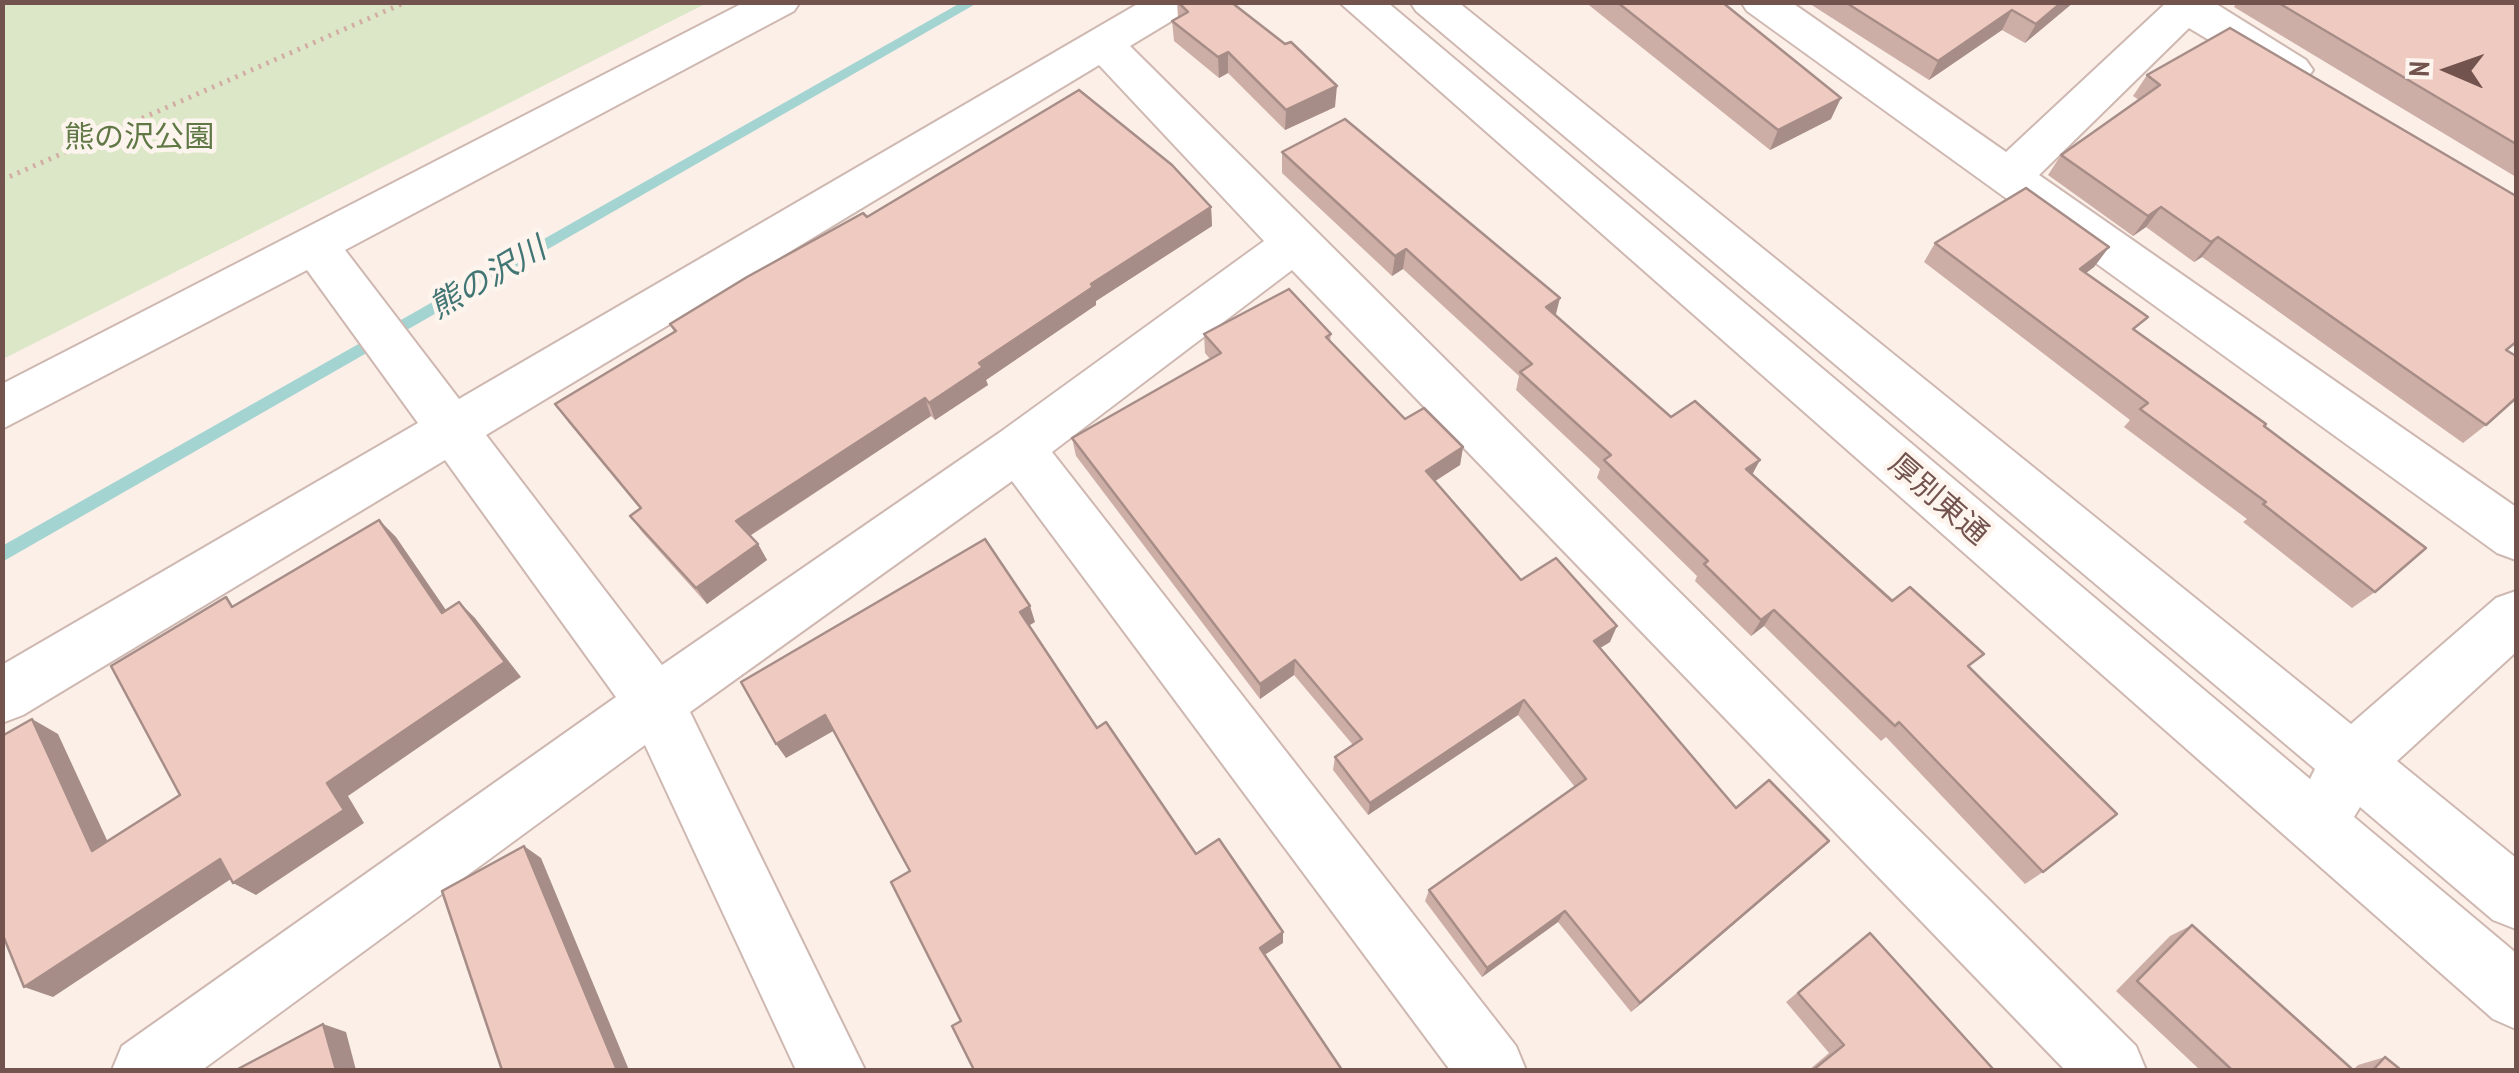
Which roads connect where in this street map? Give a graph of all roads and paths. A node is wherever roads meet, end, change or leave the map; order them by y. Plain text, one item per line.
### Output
1 (406, 2) edge
2 (779, 2) edge
3 (1173, 2) edge
4 (1360, 2) edge
5 (1431, 2) edge
6 (1762, 2) edge
7 (2189, 5) edge
8 (1104, 44) junction
9 (2335, 95) edge
10 (2008, 177) junction
11 (2, 180) edge
12 (1295, 243) junction
13 (330, 266) junction
14 (2, 408) edge
15 (455, 428) junction
16 (1018, 448) junction
17 (2516, 537) edge
18 (2516, 616) edge
19 (2, 696) edge
20 (655, 703) junction
21 (2351, 763) junction
22 (2316, 825) junction
23 (2516, 898) edge
24 (2516, 996) edge
25 (149, 1070) edge
26 (831, 1070) edge
27 (1492, 1070) edge
28 (2112, 1070) edge

1 - 11 path
2 - 13 street
3 - 8 street
4 - 22 street, 厚別東通
5 - 21 street, 厚別東通
6 - 10 street
7 - 9 street
7 - 10 street
8 - 12 street
8 - 15 street
10 - 17 street
12 - 16 street
12 - 28 street
13 - 14 street
13 - 15 street
15 - 19 street
15 - 20 street
16 - 20 street
16 - 27 street
18 - 21 street
20 - 25 street
20 - 26 street
21 - 22 street
21 - 23 street, 厚別東通
22 - 24 street, 厚別東通

